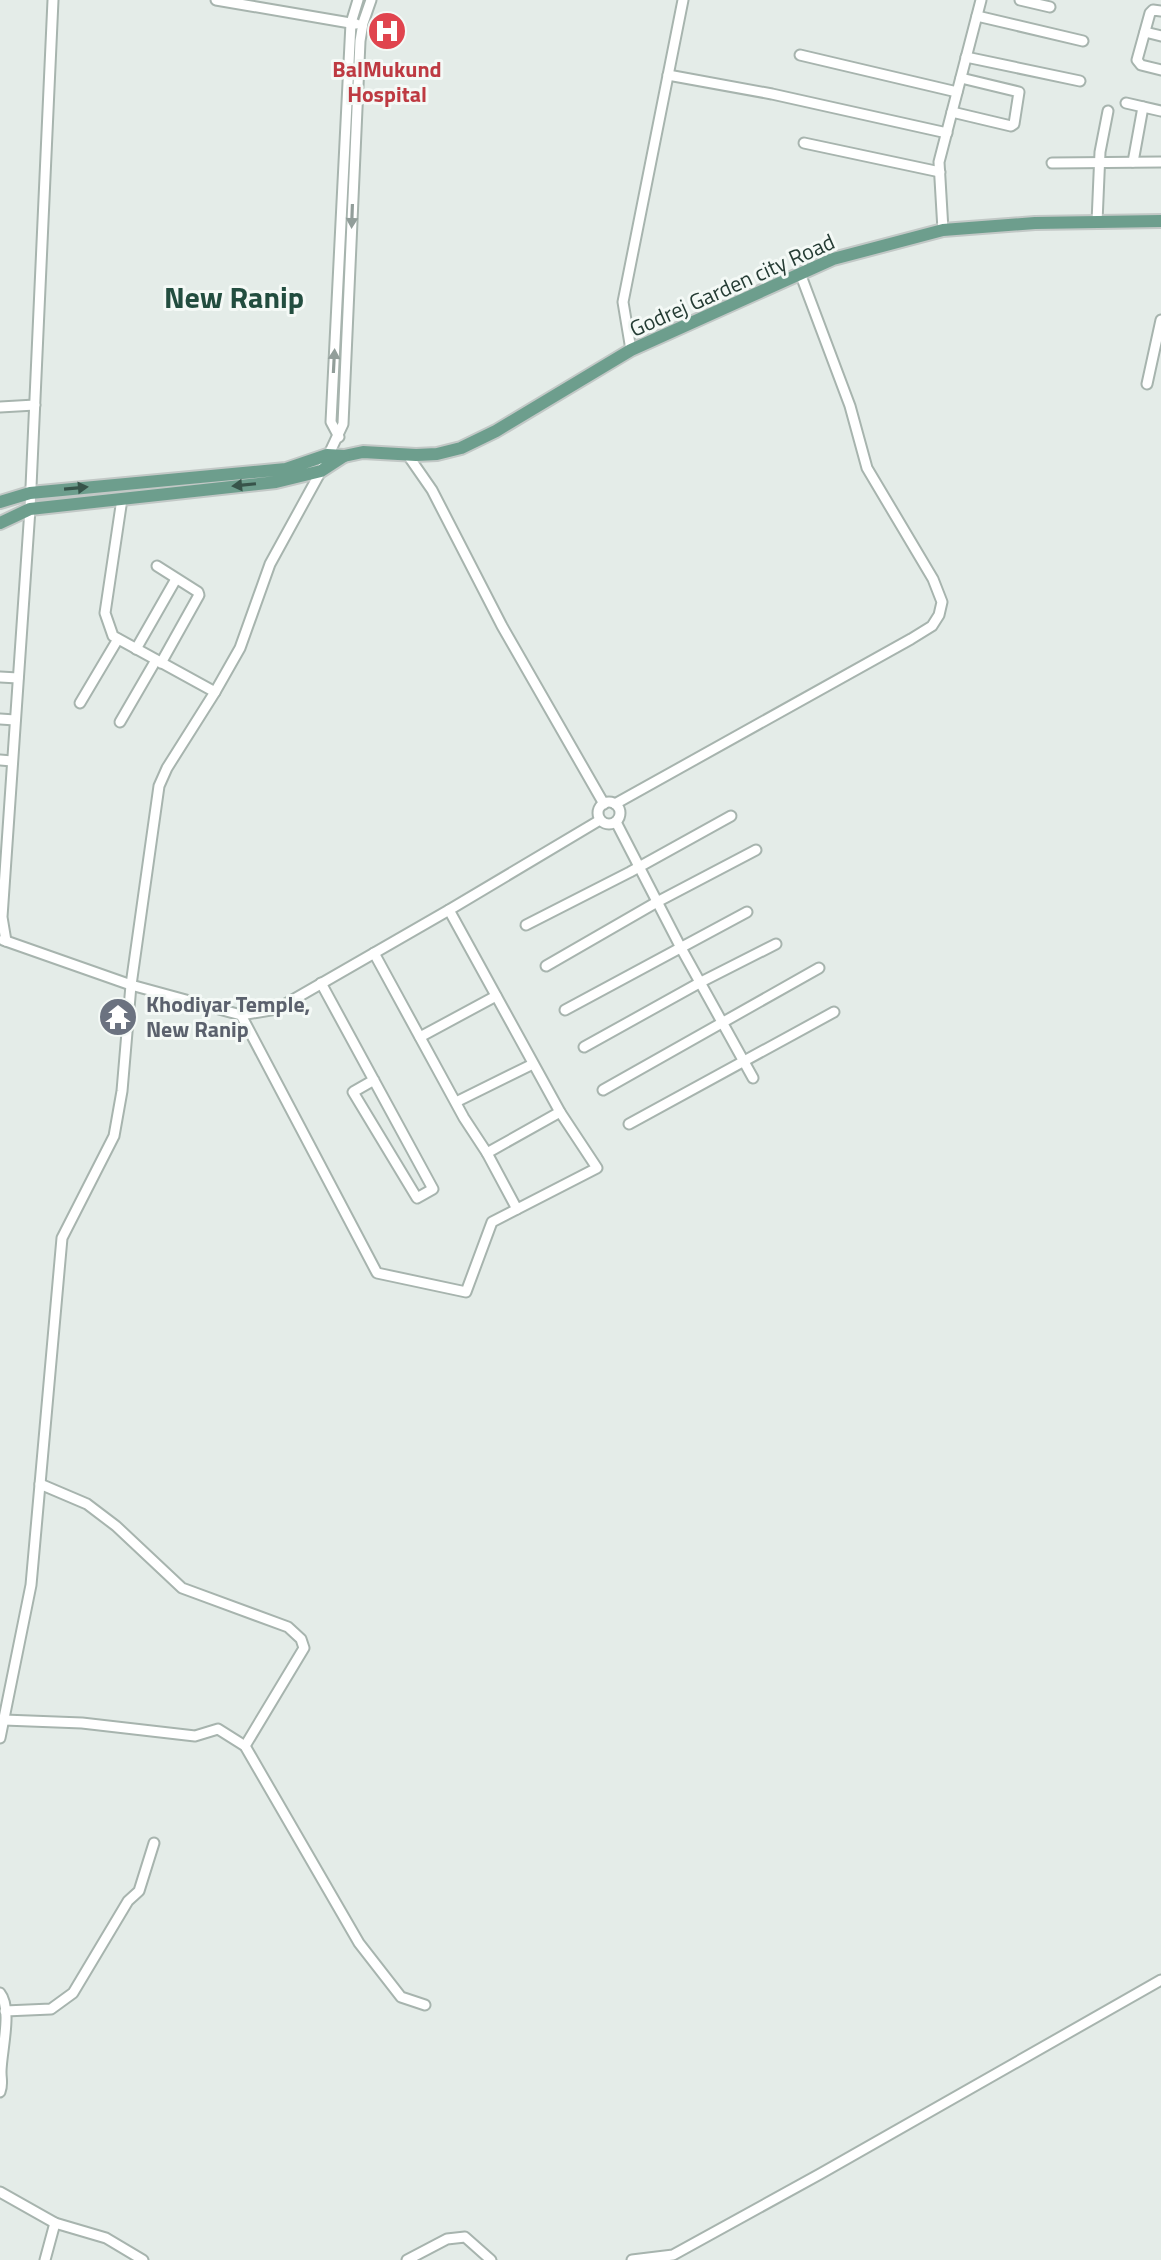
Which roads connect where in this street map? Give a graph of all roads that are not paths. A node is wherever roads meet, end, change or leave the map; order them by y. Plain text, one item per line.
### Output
1 (53, 0) edge
2 (216, 0) edge
3 (358, 0) edge
4 (371, 0) edge
5 (683, 0) edge
6 (981, 0) edge
7 (1020, 0) edge
8 (1050, 7) dead end
9 (1161, 11) edge
10 (977, 16) junction
11 (351, 23) junction
12 (363, 25) junction
13 (1145, 32) junction
14 (1161, 36) edge
15 (1083, 41) dead end
16 (800, 55) dead end
17 (966, 57) junction
18 (1161, 70) edge
19 (668, 75) junction
20 (961, 78) junction
21 (1080, 81) dead end
22 (957, 92) junction
23 (1126, 103) dead end
24 (1143, 107) junction
25 (1108, 111) dead end
26 (1161, 111) edge
27 (952, 112) junction
28 (947, 133) junction
29 (804, 143) dead end
30 (1161, 159) edge
31 (1133, 162) junction
32 (1052, 163) dead end
33 (1099, 163) junction
34 (940, 172) junction
35 (1161, 221) edge
36 (1097, 222) junction
37 (943, 230) junction
38 (800, 273) junction
39 (1161, 320) edge
40 (631, 350) junction
41 (1147, 384) dead end
42 (35, 405) junction
43 (0, 407) edge
44 (339, 437) junction
45 (407, 454) junction
46 (327, 455) junction
47 (344, 456) junction
48 (321, 471) junction
49 (30, 493) junction
50 (122, 499) junction
51 (0, 502) edge
52 (30, 509) junction
53 (0, 523) edge
54 (157, 566) dead end
55 (176, 579) junction
56 (118, 639) junction
57 (136, 649) junction
58 (159, 661) junction
59 (0, 677) edge
60 (18, 678) junction
61 (215, 692) junction
62 (80, 703) dead end
63 (0, 719) edge
64 (15, 720) junction
65 (120, 722) dead end
66 (0, 760) edge
67 (12, 761) junction
68 (610, 804) junction
69 (731, 816) dead end
70 (600, 820) junction
71 (616, 822) junction
72 (756, 850) dead end
73 (639, 867) junction
74 (657, 902) junction
75 (449, 910) junction
76 (747, 912) dead end
77 (526, 925) dead end
78 (3, 940) edge
79 (776, 944) dead end
80 (681, 948) junction
81 (374, 953) junction
82 (546, 966) dead end
83 (819, 968) dead end
84 (701, 982) junction
85 (321, 983) junction
86 (131, 985) junction
87 (496, 996) junction
88 (565, 1010) dead end
89 (834, 1012) dead end
90 (241, 1015) junction
91 (722, 1022) junction
92 (420, 1037) junction
93 (584, 1047) dead end
94 (743, 1061) junction
95 (533, 1064) junction
96 (753, 1078) dead end
97 (374, 1080) junction
98 (603, 1090) dead end
99 (456, 1102) junction
100 (560, 1112) junction
101 (629, 1124) dead end
102 (487, 1153) junction
103 (517, 1209) junction
104 (40, 1484) junction
105 (4, 1720) junction
106 (0, 1738) edge
107 (245, 1746) junction
108 (154, 1843) dead end
109 (1161, 1980) edge
110 (0, 1993) edge
111 (425, 2005) dead end
112 (5, 2011) junction
113 (0, 2092) edge
114 (0, 2192) edge
115 (55, 2223) junction
116 (45, 2260) edge
117 (143, 2260) edge
118 (407, 2260) edge
119 (491, 2260) edge
120 (632, 2260) edge

1 - 42 street
2 - 11 street
3 - 11 street
4 - 12 street
5 - 19 street
6 - 10 street
7 - 8 street
9 - 13 street
10 - 15 street
10 - 17 street
11 - 12 street
44 -> 11 street
12 -> 44 street
13 - 14 street
13 - 18 street
16 - 22 street
17 - 20 street
17 - 21 street
19 - 28 street
19 - 40 street
20 - 22 street
20 - 27 street
22 - 27 street
23 - 24 street
24 - 26 street
24 - 31 street
25 - 33 street
27 - 28 street
28 - 34 street
29 - 34 street
30 - 31 street
31 - 33 street
32 - 33 street
33 - 36 street
34 - 37 street
35 - 36 main road, Godrej Garden city Road
36 - 37 main road, Godrej Garden city Road
37 - 38 main road, Godrej Garden city Road
38 - 40 main road, Godrej Garden city Road
38 - 68 street
39 - 41 street
40 - 45 main road, Godrej Garden city Road
42 - 43 street
42 - 49 street
44 - 46 street
45 - 47 main road, Godrej Garden city Road
45 - 68 street
46 - 47 main road, Godrej Garden city Road
46 - 48 street
49 -> 46 main road
47 - 48 main road
48 -> 50 main road
48 - 61 street
49 - 51 main road
49 - 52 street
50 - 52 main road
50 - 56 street
52 - 53 main road
52 - 60 street
54 - 55 street
55 - 57 street
55 - 58 street
56 - 57 street
56 - 62 street
57 - 58 street
58 - 61 street
58 - 65 street
59 - 60 street
60 - 64 street
61 - 86 street
63 - 64 street
64 - 67 street
66 - 67 street
67 - 78 street
68 - 70 street
68 - 71 street
69 - 73 street
70 - 71 street
70 - 75 street
71 - 73 street
72 - 74 street
73 - 74 street
73 - 77 street
74 - 80 street
74 - 82 street
75 - 81 street
75 - 87 street
76 - 80 street
78 - 86 street
79 - 84 street
80 - 84 street
80 - 88 street
81 - 85 street
81 - 92 street
83 - 91 street
84 - 91 street
84 - 93 street
85 - 90 street
85 - 97 street
86 - 90 street
86 - 104 street
87 - 92 street
87 - 95 street
89 - 94 street
90 - 103 street
91 - 94 street
91 - 98 street
92 - 99 street
94 - 96 street
94 - 101 street
95 - 99 street
95 - 100 street
97 - 97 street
99 - 102 street
100 - 102 street
100 - 103 street
102 - 103 street
104 - 105 street
104 - 107 street
105 - 106 street
105 - 107 street
107 - 111 street
108 - 112 street
109 - 120 street
110 - 112 street
112 - 113 street
114 - 115 street
115 - 116 street
115 - 117 street
118 - 119 street

